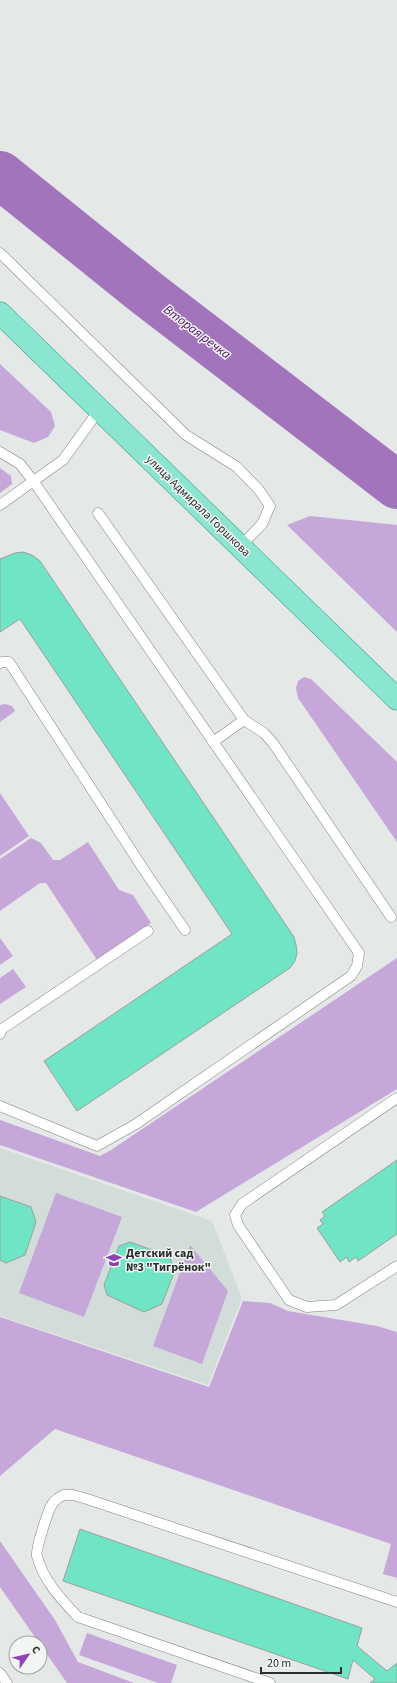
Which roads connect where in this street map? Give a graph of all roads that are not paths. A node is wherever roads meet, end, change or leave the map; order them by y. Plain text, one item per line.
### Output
1 (0, 253) edge
2 (0, 313) edge
3 (99, 410) junction
4 (0, 452) edge
5 (34, 482) junction
6 (0, 505) edge
7 (98, 513) dead end
8 (240, 547) junction
9 (0, 663) edge
10 (397, 699) edge
11 (244, 720) junction
12 (212, 742) junction
13 (391, 917) dead end
14 (185, 930) dead end
15 (148, 931) dead end
16 (0, 1034) edge
17 (397, 1098) edge
18 (0, 1106) edge
19 (397, 1266) edge
20 (397, 1602) edge
21 (0, 1673) edge
22 (7, 1683) edge
23 (270, 1683) edge

1 - 8 lane
2 - 3 main road, улица Адмирала Горшкова
3 - 5 lane
3 - 8 main road, улица Адмирала Горшкова
4 - 5 lane
5 - 6 lane
5 - 12 lane
7 - 11 lane
8 - 10 main road, улица Адмирала Горшкова
9 - 14 lane
11 - 12 lane
11 - 13 lane
12 - 18 lane
15 - 16 lane
17 - 19 lane
20 - 23 lane
21 - 22 lane

